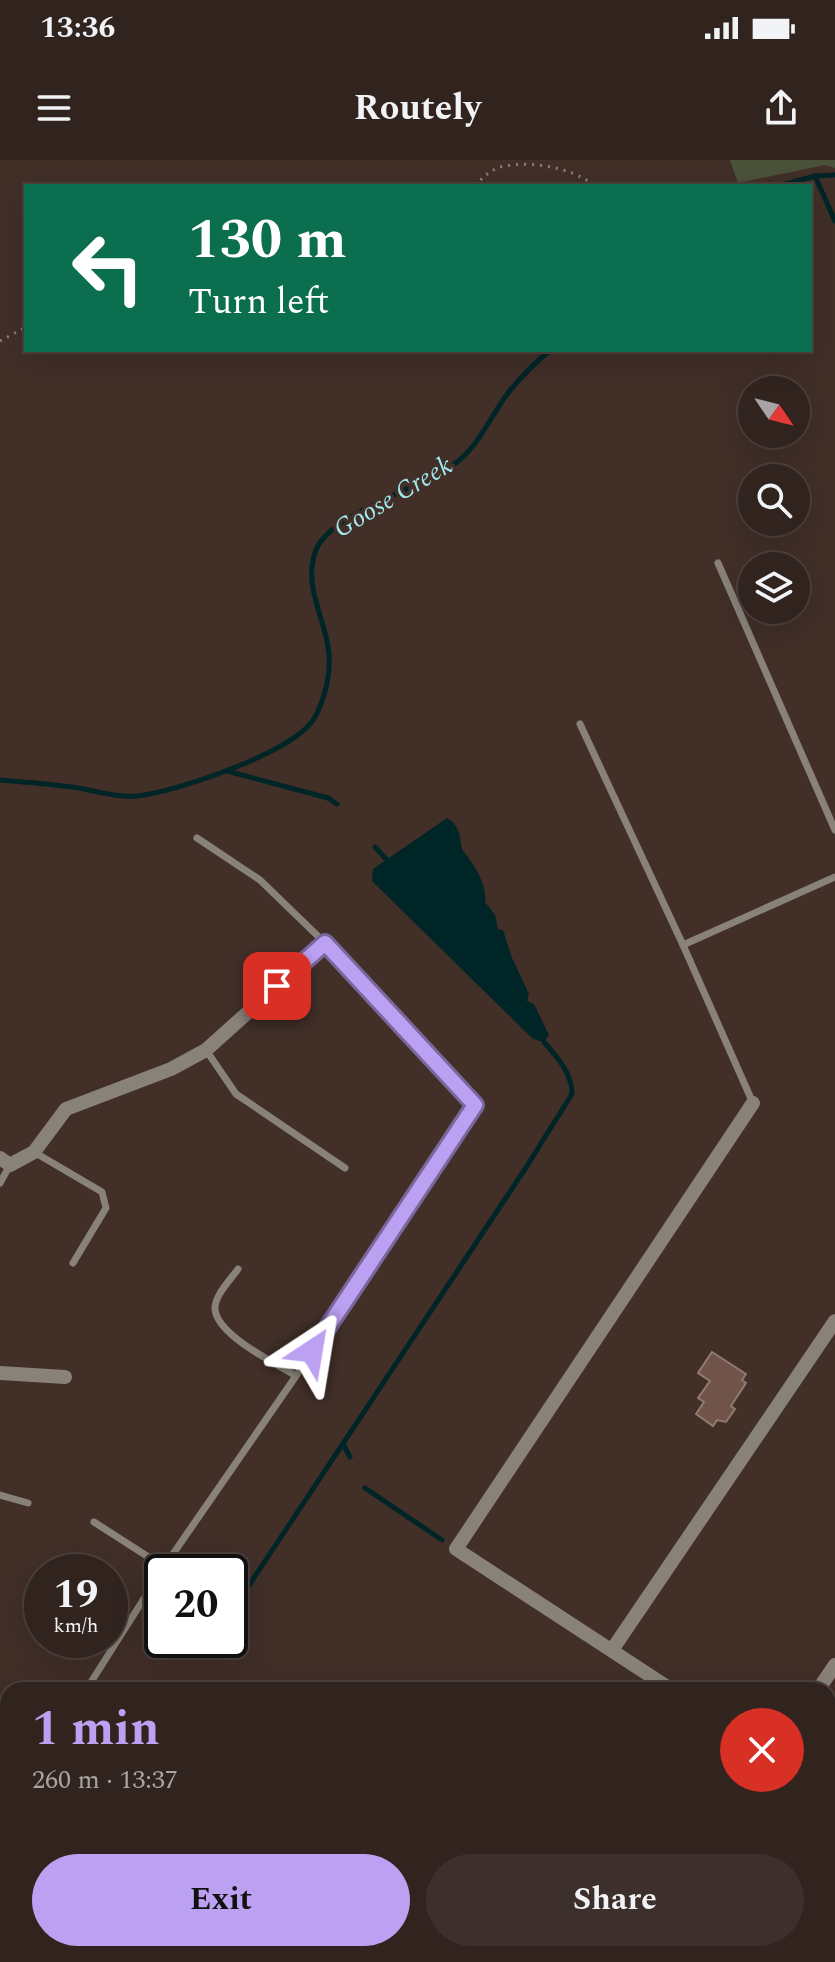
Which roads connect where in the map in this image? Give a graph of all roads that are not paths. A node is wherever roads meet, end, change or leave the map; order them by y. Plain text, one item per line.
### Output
1 (718, 563) dead end
2 (580, 724) dead end
3 (835, 830) edge
4 (197, 838) dead end
5 (835, 877) edge
6 (325, 943) junction
7 (683, 945) junction
8 (206, 1050) junction
9 (753, 1103) joint
10 (34, 1152) junction
11 (5, 1162) edge
12 (345, 1168) dead end
13 (0, 1183) edge
14 (73, 1263) dead end
15 (238, 1269) dead end
16 (835, 1321) edge
17 (0, 1373) edge
18 (296, 1376) junction
19 (65, 1377) dead end
20 (0, 1495) edge
21 (28, 1503) dead end
22 (94, 1522) dead end
23 (144, 1554) edge
24 (173, 1554) edge
25 (144, 1599) edge
26 (612, 1650) junction
27 (835, 1665) edge
28 (91, 1682) edge
29 (660, 1682) edge
30 (823, 1682) edge

1 - 3 lane
2 - 7 lane
4 - 6 lane
5 - 7 lane
6 - 8 street
6 - 18 lane
7 - 9 lane
8 - 10 street
8 - 12 lane
9 - 26 street
10 - 11 street
10 - 14 lane
11 - 13 lane
15 - 18 lane
16 - 26 street
17 - 19 street
18 - 24 lane
20 - 21 lane
22 - 23 lane
25 - 28 lane
26 - 29 street
27 - 30 street

